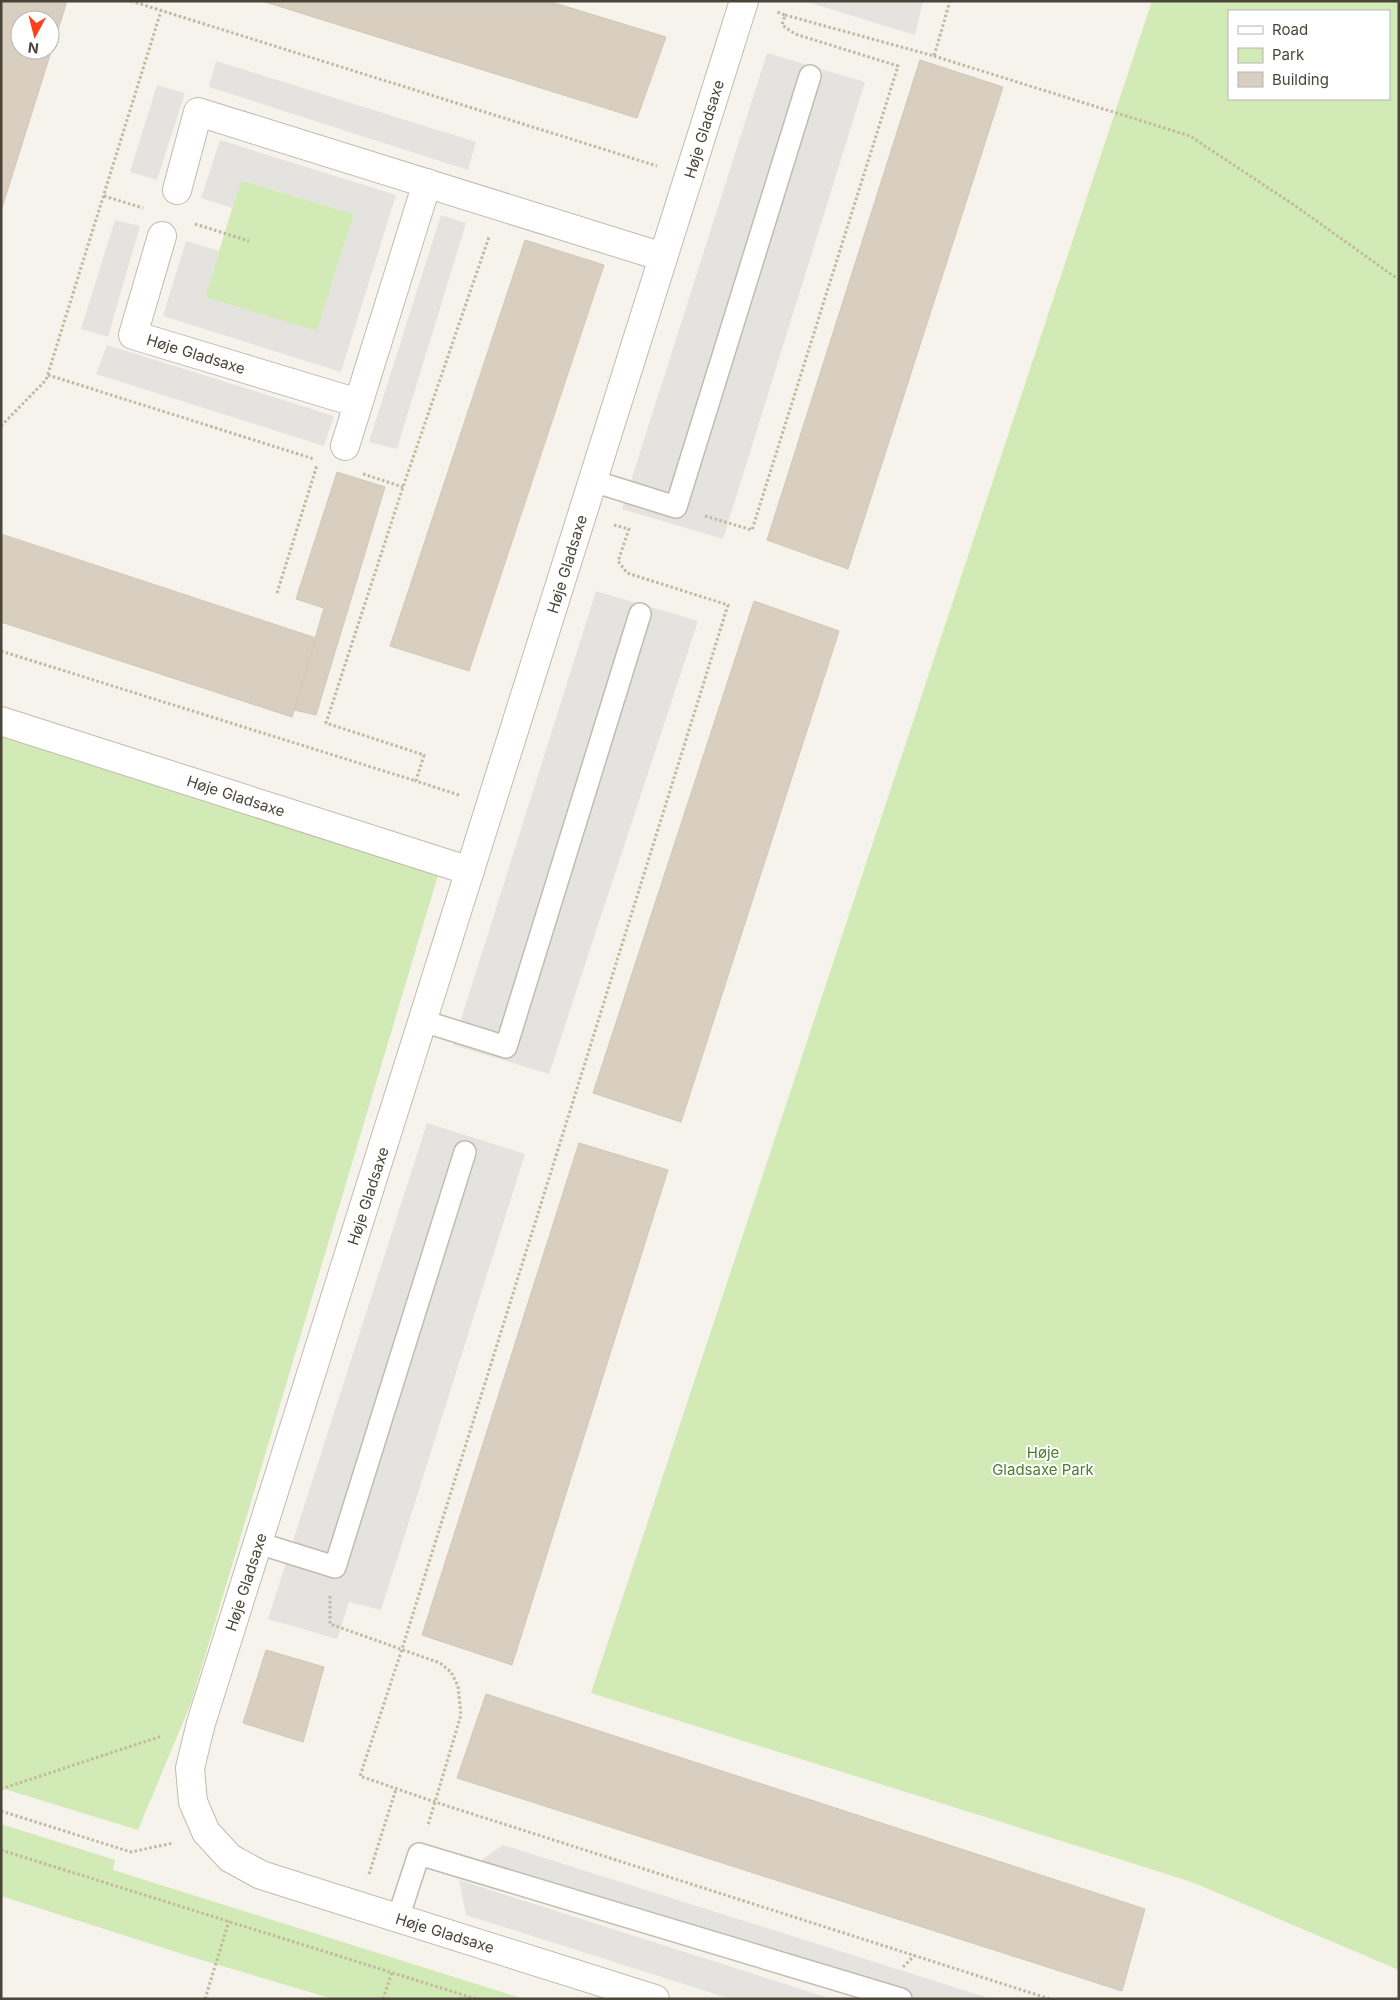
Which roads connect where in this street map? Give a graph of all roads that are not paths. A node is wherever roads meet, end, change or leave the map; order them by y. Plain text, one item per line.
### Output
1 (744, 1) edge
2 (810, 76) dead end
3 (427, 184) junction
4 (177, 190) dead end
5 (162, 236) dead end
6 (663, 257) junction
7 (358, 403) junction
8 (345, 446) dead end
9 (593, 481) junction
10 (640, 614) dead end
11 (1, 721) edge
12 (470, 871) junction
13 (423, 1021) junction
14 (465, 1152) dead end
15 (258, 1543) junction
16 (398, 1918) junction
17 (655, 1999) edge
18 (901, 1999) edge

1 - 6 street, Høje Gladsaxe
2 - 9 lane
3 - 4 street
3 - 6 street
3 - 7 street
5 - 7 street, Høje Gladsaxe
6 - 9 street, Høje Gladsaxe
7 - 8 street
9 - 12 street, Høje Gladsaxe
10 - 13 lane
11 - 12 street, Høje Gladsaxe
12 - 13 street, Høje Gladsaxe
13 - 15 street, Høje Gladsaxe
14 - 15 lane
15 - 16 street, Høje Gladsaxe
16 - 17 street, Høje Gladsaxe
16 - 18 lane

